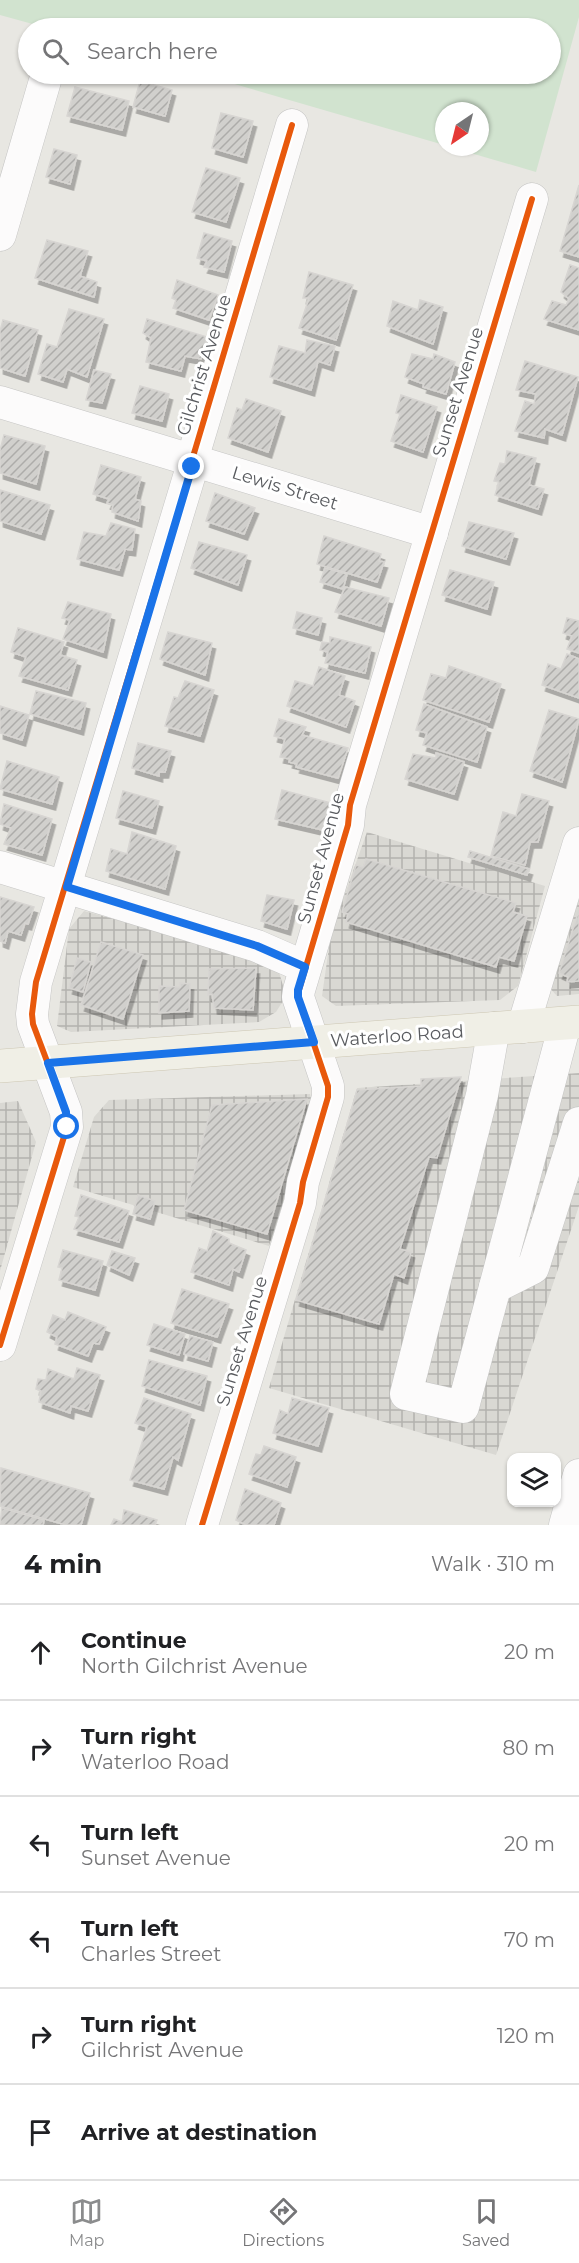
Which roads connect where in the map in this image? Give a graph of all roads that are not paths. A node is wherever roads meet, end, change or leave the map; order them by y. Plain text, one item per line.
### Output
1 (44, 84) edge
2 (292, 124) dead end
3 (532, 199) dead end
4 (0, 235) edge
5 (0, 402) edge
6 (192, 460) junction
7 (432, 533) junction
8 (579, 843) edge
9 (0, 867) edge
10 (67, 887) junction
11 (305, 967) junction
12 (572, 1023) edge
13 (508, 1027) junction
14 (314, 1042) junction
15 (48, 1063) junction
16 (0, 1066) edge
17 (543, 1106) junction
18 (579, 1108) edge
19 (579, 1123) edge
20 (495, 1287) junction
21 (0, 1345) edge
22 (579, 1475) edge
23 (202, 1525) edge
24 (565, 1525) edge

1 - 4 street
2 - 6 street, Gilchrist Avenue
3 - 7 street, Sunset Avenue
5 - 6 street, Lewis Street
6 - 7 street, Lewis Street
6 - 10 street, Gilchrist Avenue
7 - 11 street, Sunset Avenue
8 - 13 street
9 - 10 street
10 - 11 street
10 - 15 street, Gilchrist Avenue
11 - 14 street, Sunset Avenue
12 - 13 main road, Waterloo Road
12 - 17 street
13 - 14 main road, Waterloo Road
13 - 20 street
14 - 15 main road, Waterloo Road
14 - 23 street, Sunset Avenue
15 - 16 main road, Waterloo Road
15 - 21 street, Gilchrist Avenue
17 - 18 street
17 - 20 street
19 - 20 street
22 - 24 street

